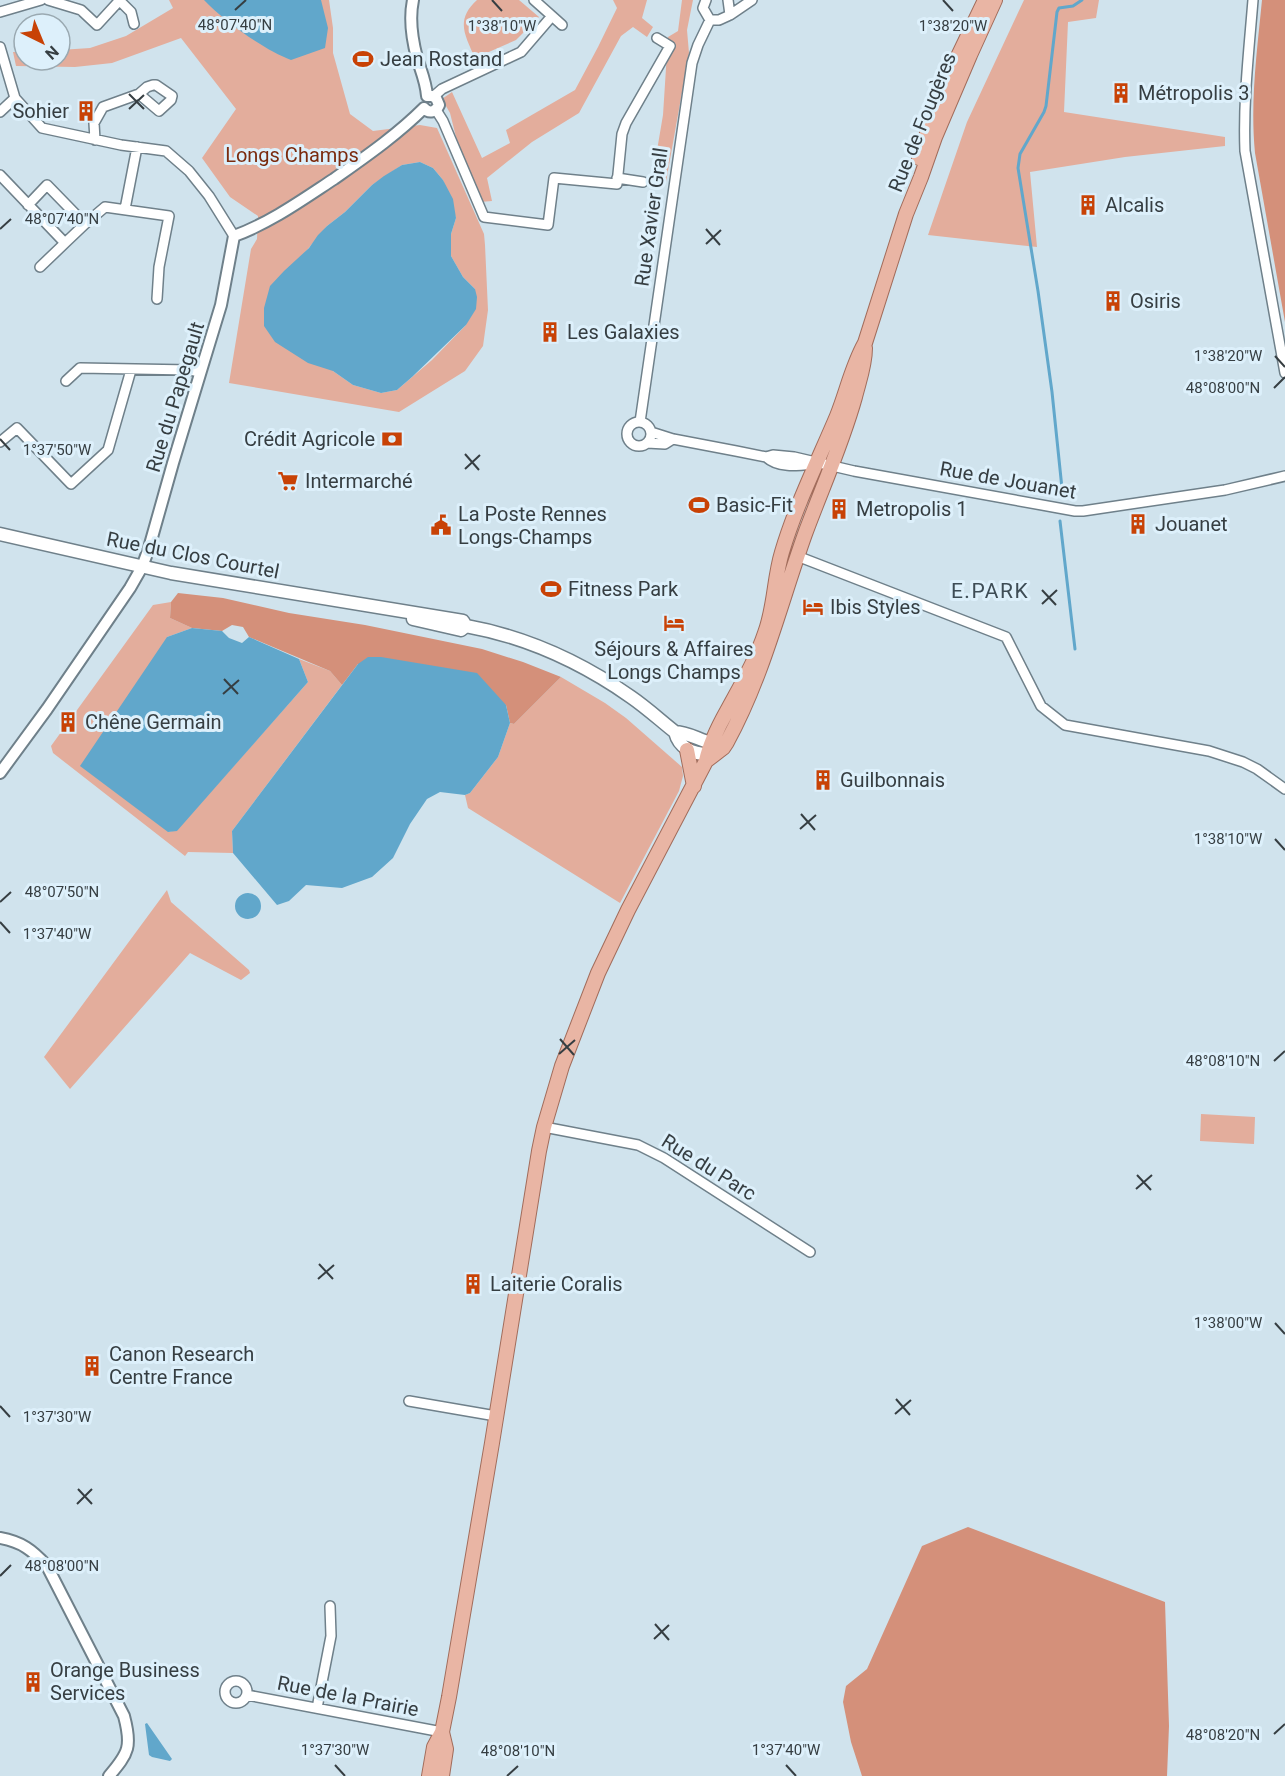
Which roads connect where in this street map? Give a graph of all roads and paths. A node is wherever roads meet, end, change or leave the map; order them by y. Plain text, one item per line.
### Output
1 (41, 0) edge
2 (48, 0) edge
3 (120, 0) edge
4 (413, 0) edge
5 (534, 0) edge
6 (706, 0) edge
7 (728, 0) edge
8 (752, 0) edge
9 (985, 0) edge
10 (995, 0) edge
11 (1253, 0) edge
12 (0, 12) edge
13 (730, 15) junction
14 (552, 16) junction
15 (710, 20) junction
16 (134, 24) dead end
17 (562, 25) dead end
18 (657, 38) dead end
19 (0, 47) edge
20 (140, 94) dead end
21 (431, 96) junction
22 (15, 98) junction
23 (424, 108) junction
24 (436, 110) junction
25 (0, 112) edge
26 (95, 140) junction
27 (137, 147) junction
28 (0, 175) edge
29 (617, 178) junction
30 (643, 182) dead end
31 (28, 205) junction
32 (125, 208) junction
33 (906, 214) junction
34 (85, 224) junction
35 (234, 236) junction
36 (65, 243) junction
37 (40, 267) dead end
38 (157, 299) dead end
39 (865, 343) junction
40 (131, 370) junction
41 (200, 372) junction
42 (1285, 373) edge
43 (66, 381) dead end
44 (640, 422) junction
45 (651, 432) junction
46 (673, 439) junction
47 (0, 442) edge
48 (647, 443) junction
49 (816, 463) junction
50 (831, 465) junction
51 (1285, 476) edge
52 (0, 534) edge
53 (797, 556) junction
54 (142, 567) junction
55 (675, 732) junction
56 (687, 750) junction
57 (712, 752) junction
58 (0, 773) edge
59 (694, 786) junction
60 (1285, 789) edge
61 (544, 1127) junction
62 (810, 1252) dead end
63 (410, 1401) dead end
64 (496, 1416) junction
65 (0, 1538) edge
66 (330, 1606) dead end
67 (247, 1695) dead end
68 (317, 1708) junction
69 (442, 1732) junction
70 (109, 1776) edge
71 (429, 1776) edge
72 (442, 1776) edge

1 - 12 street
2 - 3 street
3 - 16 street
4 - 21 street
5 - 14 street
6 - 15 street
7 - 13 street
8 - 13 street
9 - 33 main road, Rue de Fougères
10 - 33 main road, Rue de Fougères
11 - 42 street
13 - 15 street
14 - 17 street
14 - 21 street
15 - 44 street, Rue Xavier Grall
18 - 29 street
19 - 22 street
20 - 26 street
21 - 23 street
21 - 24 street
22 - 25 street
22 - 26 street
23 - 24 street
23 - 35 street
24 - 29 street
26 - 27 street
27 - 32 street
27 - 35 street
28 - 31 street
29 - 30 street
31 - 34 street
31 - 36 street
32 - 34 street
32 - 38 street
33 - 39 main road
34 - 36 street
35 - 41 street, Rue du Papegault
36 - 37 street
39 - 49 main road
39 - 50 main road
40 - 41 street
40 - 43 street
40 - 47 street
41 - 54 street, Rue du Papegault
44 - 45 street
44 - 48 street
45 - 46 street
45 - 48 street
46 - 48 street
46 - 49 street, Rue de Jouanet
49 - 50 street, Rue de Jouanet
49 - 57 main road
50 - 51 street, Rue de Jouanet
50 - 53 main road
52 - 54 main road, Rue du Clos Courtel
53 - 57 main road
53 - 60 street
54 - 55 main road, Rue du Clos Courtel
54 - 58 street, Rue du Papegault
55 - 56 main road, Rue du Clos Courtel
55 - 57 main road, Rue du Clos Courtel
56 - 57 main road
56 - 59 main road
57 - 59 main road
59 - 61 main road
61 - 62 street, Rue du Parc
61 - 64 main road
63 - 64 street
64 - 69 main road
65 - 70 street
66 - 68 street
67 - 68 street, Rue de la Prairie
68 - 69 street, Rue de la Prairie
69 - 71 main road
69 - 72 main road

